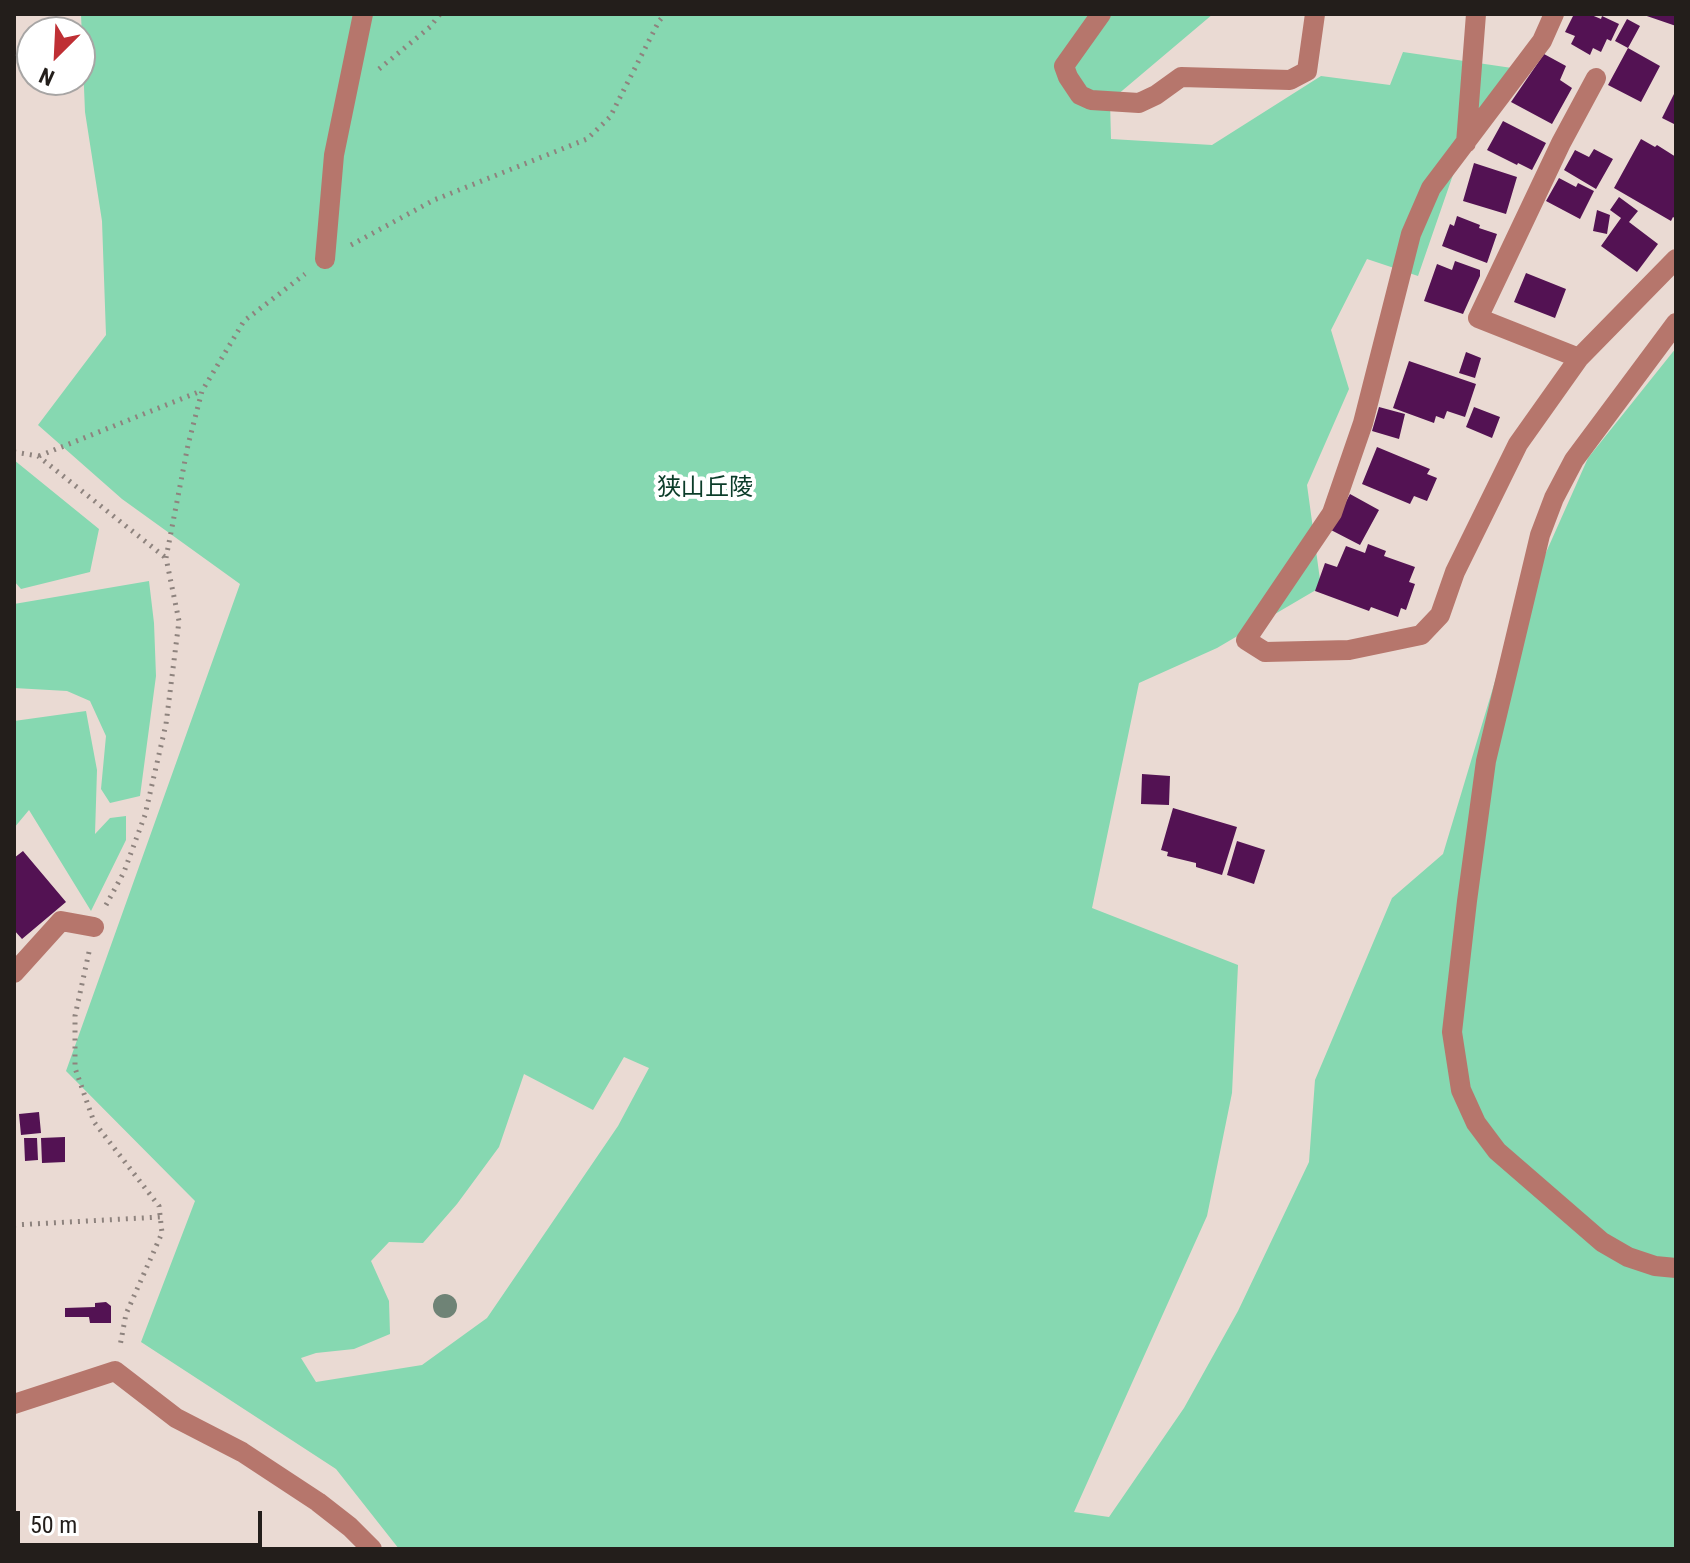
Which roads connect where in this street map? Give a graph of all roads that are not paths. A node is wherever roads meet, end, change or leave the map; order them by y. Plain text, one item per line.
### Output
1 (363, 14) edge
2 (1101, 14) edge
3 (1315, 14) edge
4 (1476, 14) edge
5 (1554, 14) edge
6 (1596, 78) dead end
7 (1466, 143) junction
8 (325, 259) road end
9 (1676, 259) edge
10 (1676, 323) edge
11 (1579, 358) junction
12 (94, 927) road end
13 (14, 973) edge
14 (1676, 1268) edge
15 (14, 1404) edge
16 (372, 1549) edge

1 - 8 street
2 - 3 street
4 - 7 street
5 - 7 street
6 - 11 street
7 - 11 street
9 - 11 street
10 - 14 street
12 - 13 street
15 - 16 street

